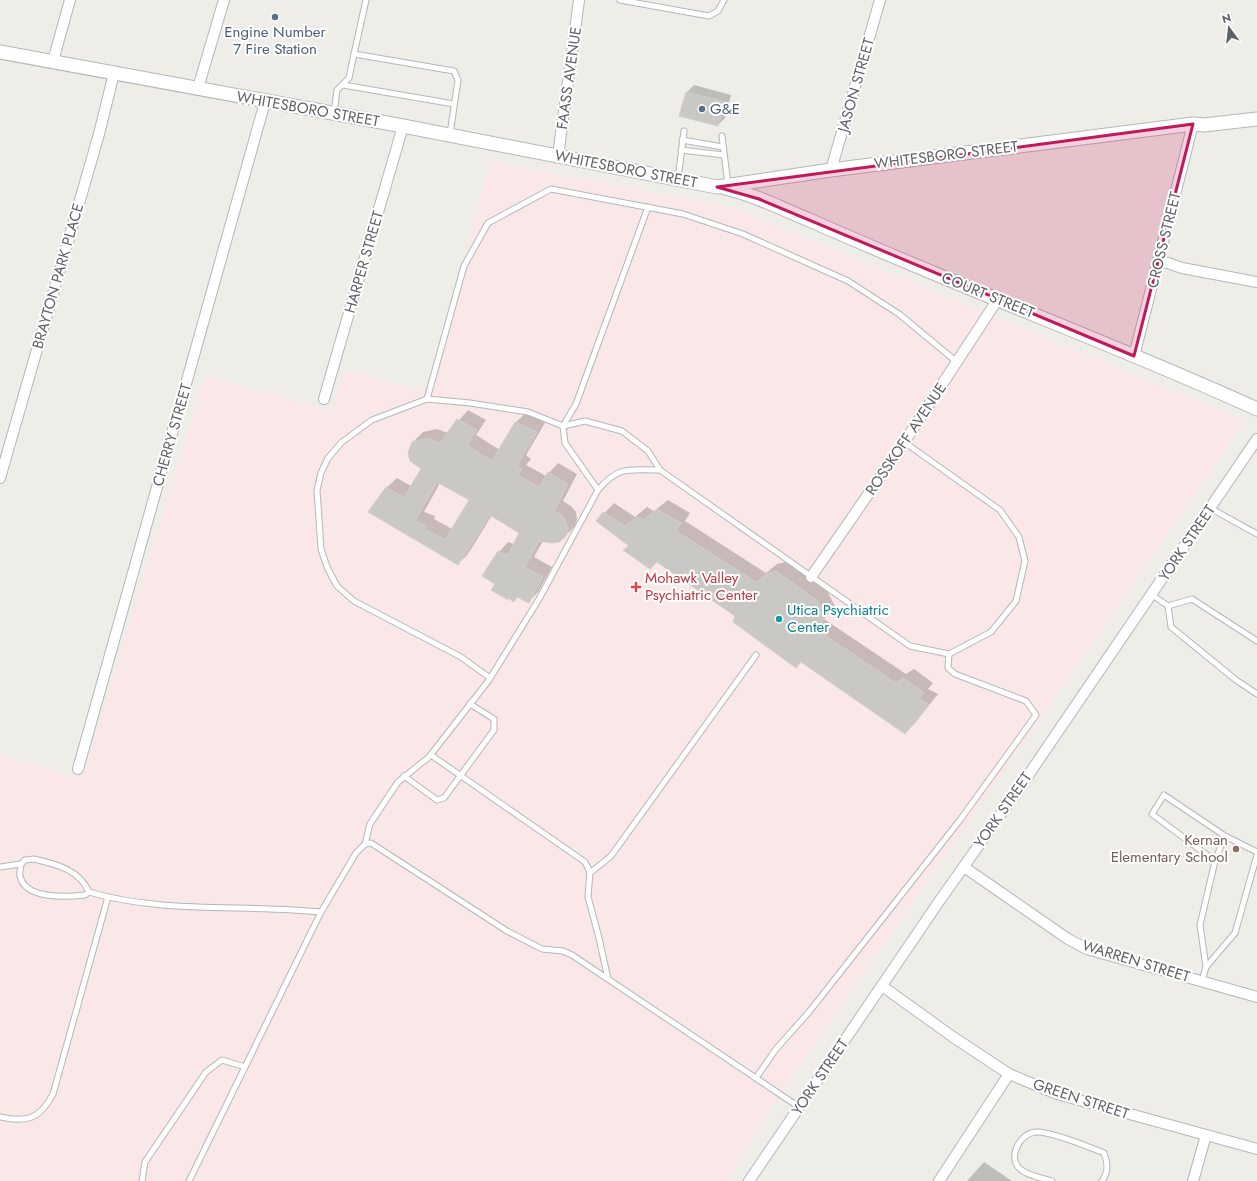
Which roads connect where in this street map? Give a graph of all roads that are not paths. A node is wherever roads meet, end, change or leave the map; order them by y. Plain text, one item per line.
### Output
1 (70, 0) edge
2 (224, 0) edge
3 (366, 0) edge
4 (579, 0) edge
5 (620, 0) edge
6 (724, 0) edge
7 (880, 0) edge
8 (0, 52) edge
9 (354, 54) junction
10 (53, 61) junction
11 (114, 73) junction
12 (343, 85) junction
13 (198, 88) junction
14 (265, 102) junction
15 (454, 104) junction
16 (334, 114) junction
17 (1257, 119) edge
18 (1193, 124) junction
19 (403, 126) junction
20 (684, 131) dead end
21 (450, 135) junction
22 (722, 136) dead end
23 (682, 140) junction
24 (723, 146) junction
25 (681, 150) junction
26 (558, 156) junction
27 (724, 156) junction
28 (831, 170) junction
29 (678, 179) junction
30 (722, 186) junction
31 (648, 207) junction
32 (1159, 260) junction
33 (1257, 282) edge
34 (998, 299) junction
35 (1134, 356) junction
36 (957, 362) junction
37 (324, 399) dead end
38 (427, 399) junction
39 (1257, 408) edge
40 (563, 426) junction
41 (1257, 439) edge
42 (904, 442) junction
43 (2, 464) edge
44 (660, 470) junction
45 (0, 478) edge
46 (598, 490) junction
47 (1210, 508) junction
48 (1257, 534) edge
49 (811, 576) junction
50 (1151, 594) junction
51 (1168, 606) junction
52 (1257, 640) edge
53 (949, 654) junction
54 (756, 655) dead end
55 (490, 678) junction
56 (1257, 694) edge
57 (470, 704) junction
58 (431, 755) junction
59 (78, 769) dead end
60 (404, 776) junction
61 (461, 776) junction
62 (1225, 836) junction
63 (364, 844) junction
64 (1257, 853) edge
65 (1215, 861) junction
66 (21, 864) junction
67 (964, 867) junction
68 (0, 868) edge
69 (590, 873) junction
70 (89, 892) junction
71 (108, 897) junction
72 (322, 912) junction
73 (1206, 967) junction
74 (608, 979) junction
75 (1202, 981) junction
76 (882, 986) junction
77 (1257, 997) edge
78 (245, 1067) junction
79 (1009, 1074) junction
80 (756, 1078) junction
81 (799, 1107) junction
82 (0, 1117) edge
83 (1206, 1135) junction
84 (1257, 1149) edge
85 (142, 1181) edge
86 (188, 1181) edge
87 (749, 1181) edge
88 (939, 1181) edge
89 (1050, 1181) edge
90 (1102, 1181) edge
91 (1193, 1181) edge

1 - 10 street
2 - 13 street
3 - 9 lane
4 - 26 street, FAASS AVENUE
5 - 6 lane
7 - 28 street, JASON STREET
8 - 10 street, WHITESBORO STREET
9 - 12 lane
9 - 15 lane
10 - 11 street, WHITESBORO STREET
11 - 13 street, WHITESBORO STREET
11 - 43 street, BRAYTON PARK PLACE
12 - 15 lane
12 - 16 lane
13 - 14 street, WHITESBORO STREET
14 - 16 street, WHITESBORO STREET
14 - 59 street, CHERRY STREET
15 - 21 lane
16 - 19 street, WHITESBORO STREET
17 - 18 street, WHITESBORO STREET
18 - 28 street, WHITESBORO STREET
18 - 32 street, CROSS STREET
19 - 21 street, WHITESBORO STREET
19 - 37 street, HARPER STREET
20 - 23 lane
21 - 26 street, WHITESBORO STREET
22 - 24 lane
23 - 24 lane
23 - 25 lane
24 - 27 lane
25 - 27 lane
25 - 29 lane
26 - 29 street, WHITESBORO STREET
27 - 30 lane
28 - 30 street, WHITESBORO STREET
29 - 30 street, WHITESBORO STREET
30 - 34 street, COURT STREET
31 - 36 lane
31 - 38 lane
31 - 40 lane
32 - 33 street
32 - 35 street, CROSS STREET
34 - 35 street, COURT STREET
34 - 36 street, ROSSKOFF AVENUE
35 - 39 street, COURT STREET
36 - 42 street, ROSSKOFF AVENUE
38 - 40 lane
38 - 55 lane
40 - 44 lane
40 - 46 lane
41 - 47 street, YORK STREET
42 - 49 street, ROSSKOFF AVENUE
42 - 53 lane
43 - 45 street, BRAYTON PARK PLACE
44 - 46 lane
44 - 49 lane
46 - 55 lane
47 - 48 lane
47 - 50 street, YORK STREET
49 - 53 lane
50 - 51 lane
50 - 67 street, YORK STREET
51 - 52 lane
51 - 56 lane
53 - 80 lane
54 - 69 lane
55 - 57 lane
57 - 58 lane
57 - 61 lane
58 - 60 lane
58 - 61 lane
60 - 61 lane
60 - 63 lane
61 - 69 lane
62 - 64 lane
62 - 65 lane
62 - 65 lane
63 - 72 lane
63 - 74 lane
64 - 73 lane
65 - 73 lane
66 - 68 lane
66 - 70 lane
66 - 70 lane
67 - 75 street, WARREN STREET
67 - 76 street, YORK STREET
69 - 74 lane
70 - 71 lane
71 - 72 lane
71 - 82 lane
72 - 78 lane
73 - 75 lane
74 - 80 lane
75 - 77 street, WARREN STREET
76 - 79 street, GREEN STREET
76 - 81 street, YORK STREET
78 - 85 lane
78 - 86 lane
79 - 83 street, GREEN STREET
79 - 88 street
80 - 81 lane
81 - 87 street, YORK STREET
83 - 84 street, GREEN STREET
83 - 91 street
89 - 90 lane

